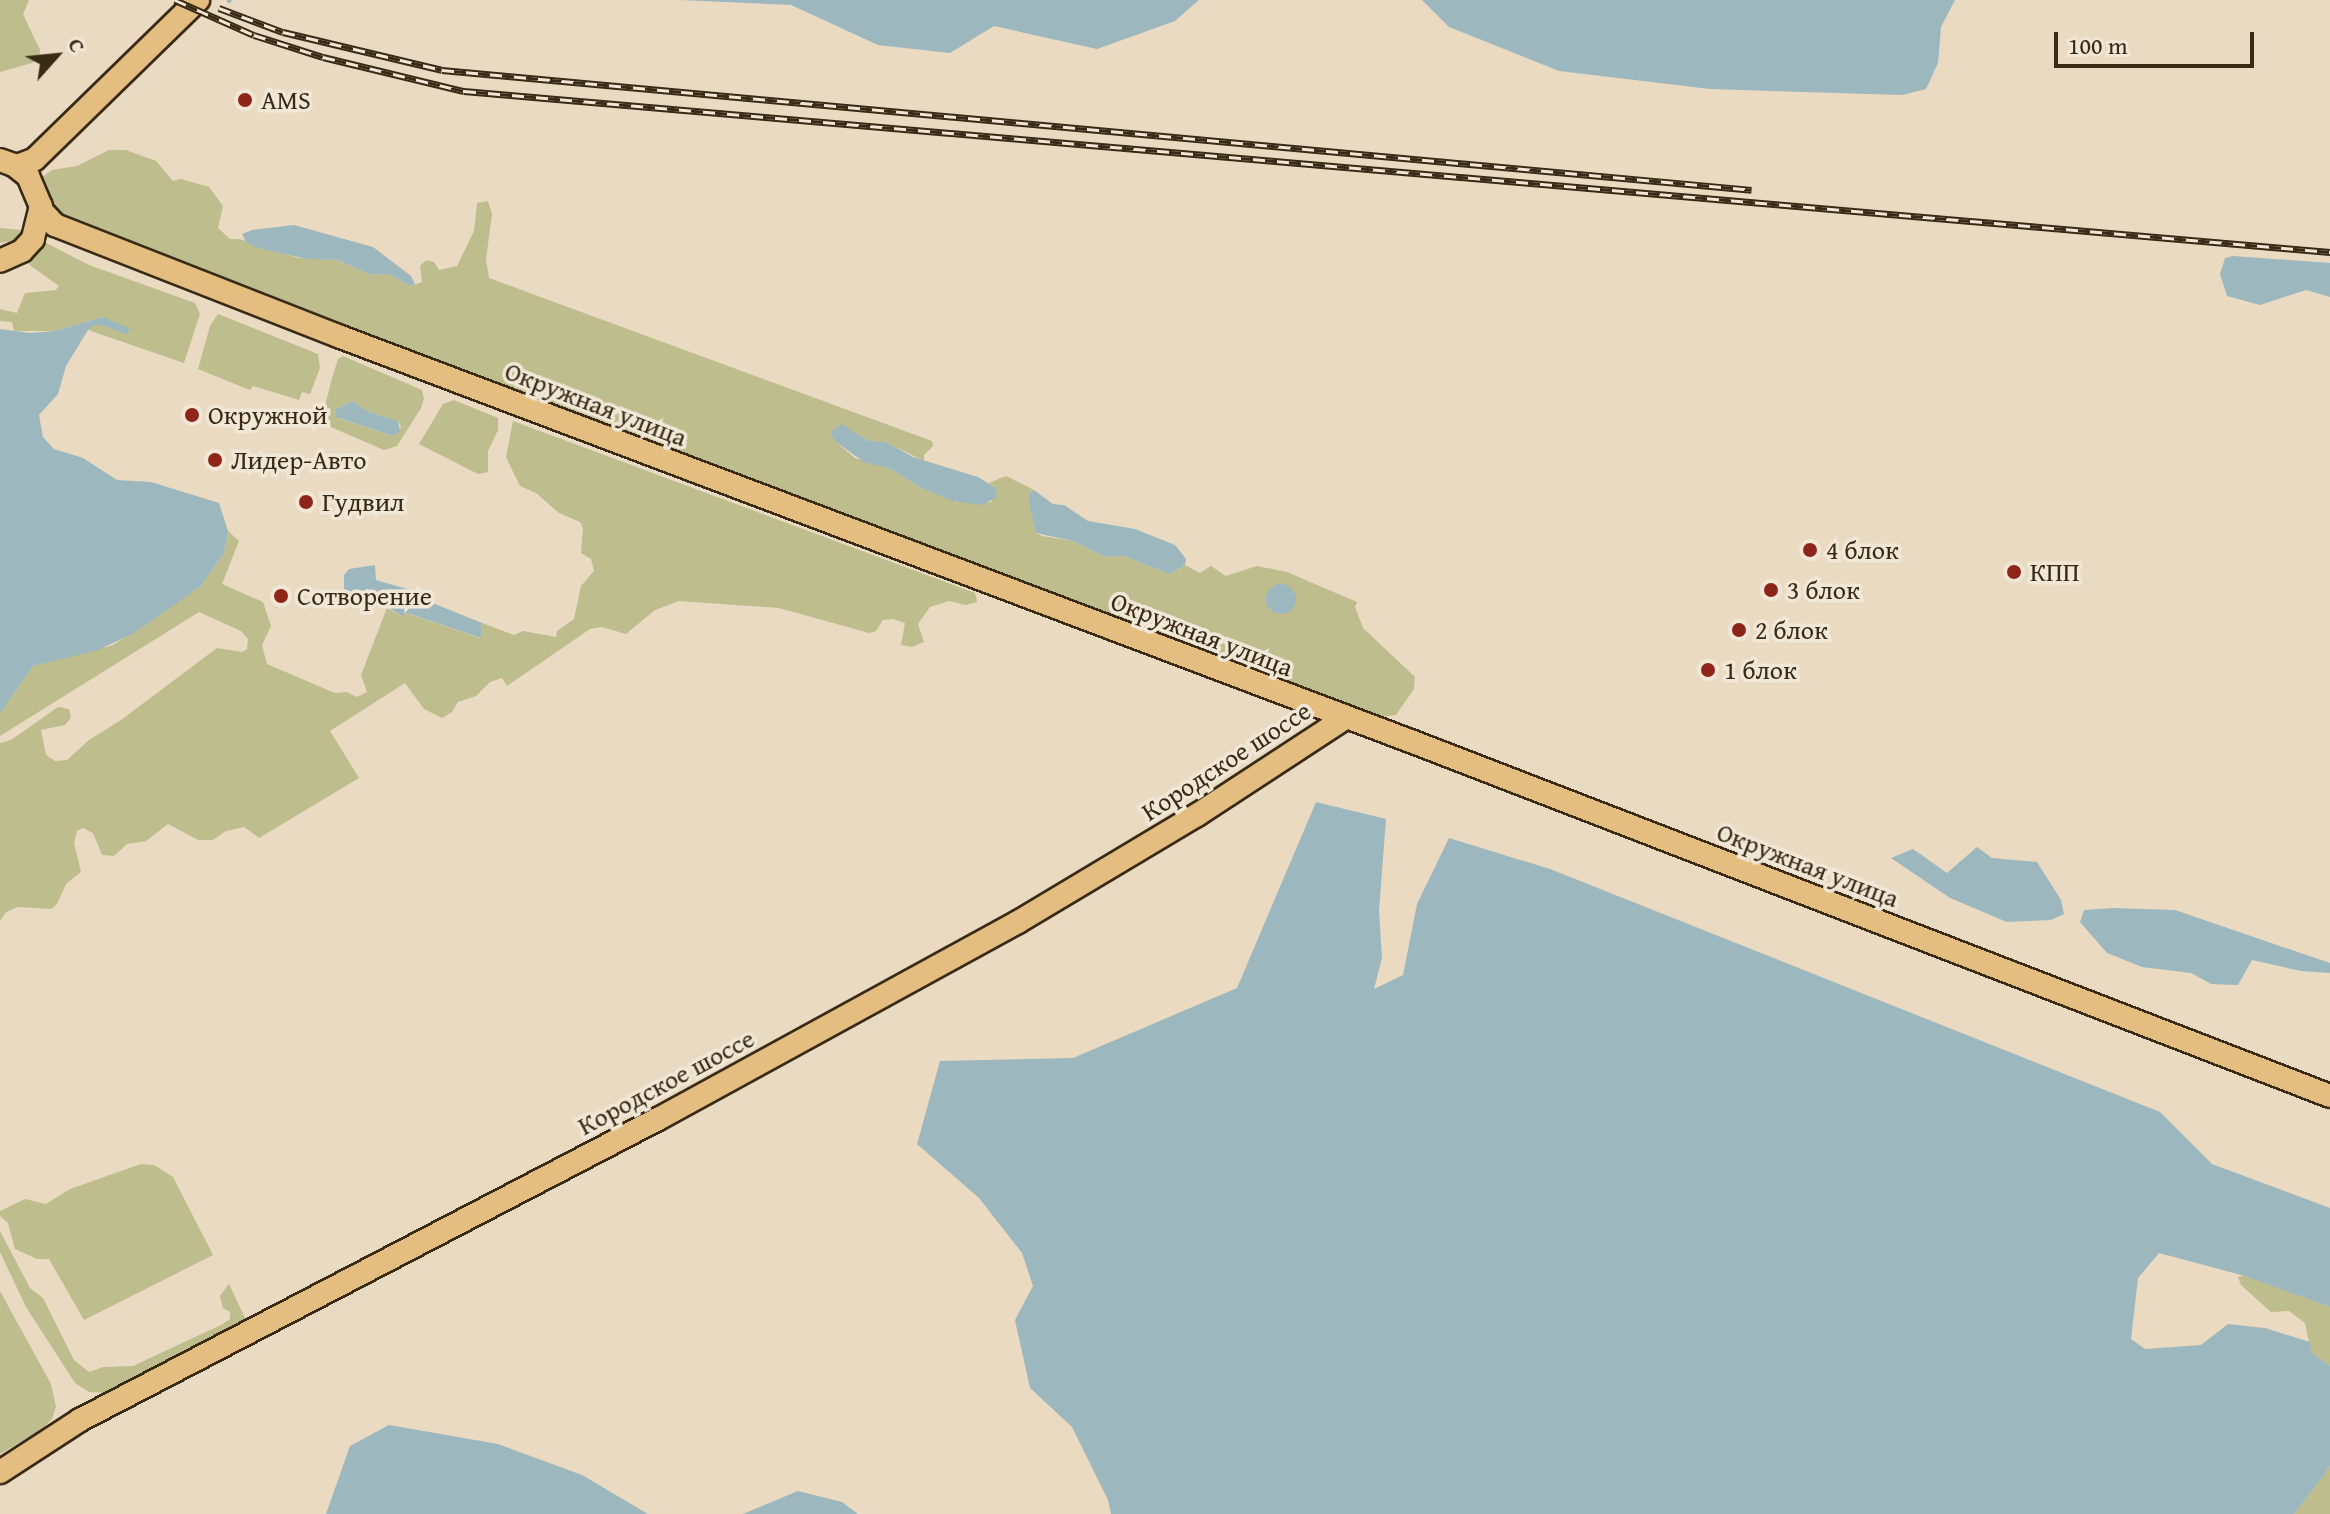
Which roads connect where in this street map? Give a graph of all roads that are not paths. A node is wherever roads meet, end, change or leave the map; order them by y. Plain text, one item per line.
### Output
1 (198, 0) edge
2 (20, 166) edge
3 (44, 221) junction
4 (0, 261) edge
5 (1345, 718) junction
6 (2330, 1096) edge
7 (0, 1472) edge

1 - 2 main road
2 - 3 main road
3 - 4 main road
3 - 5 main road, Окружная улица
5 - 6 main road, Окружная улица
5 - 7 main road, Кородское шоссе

